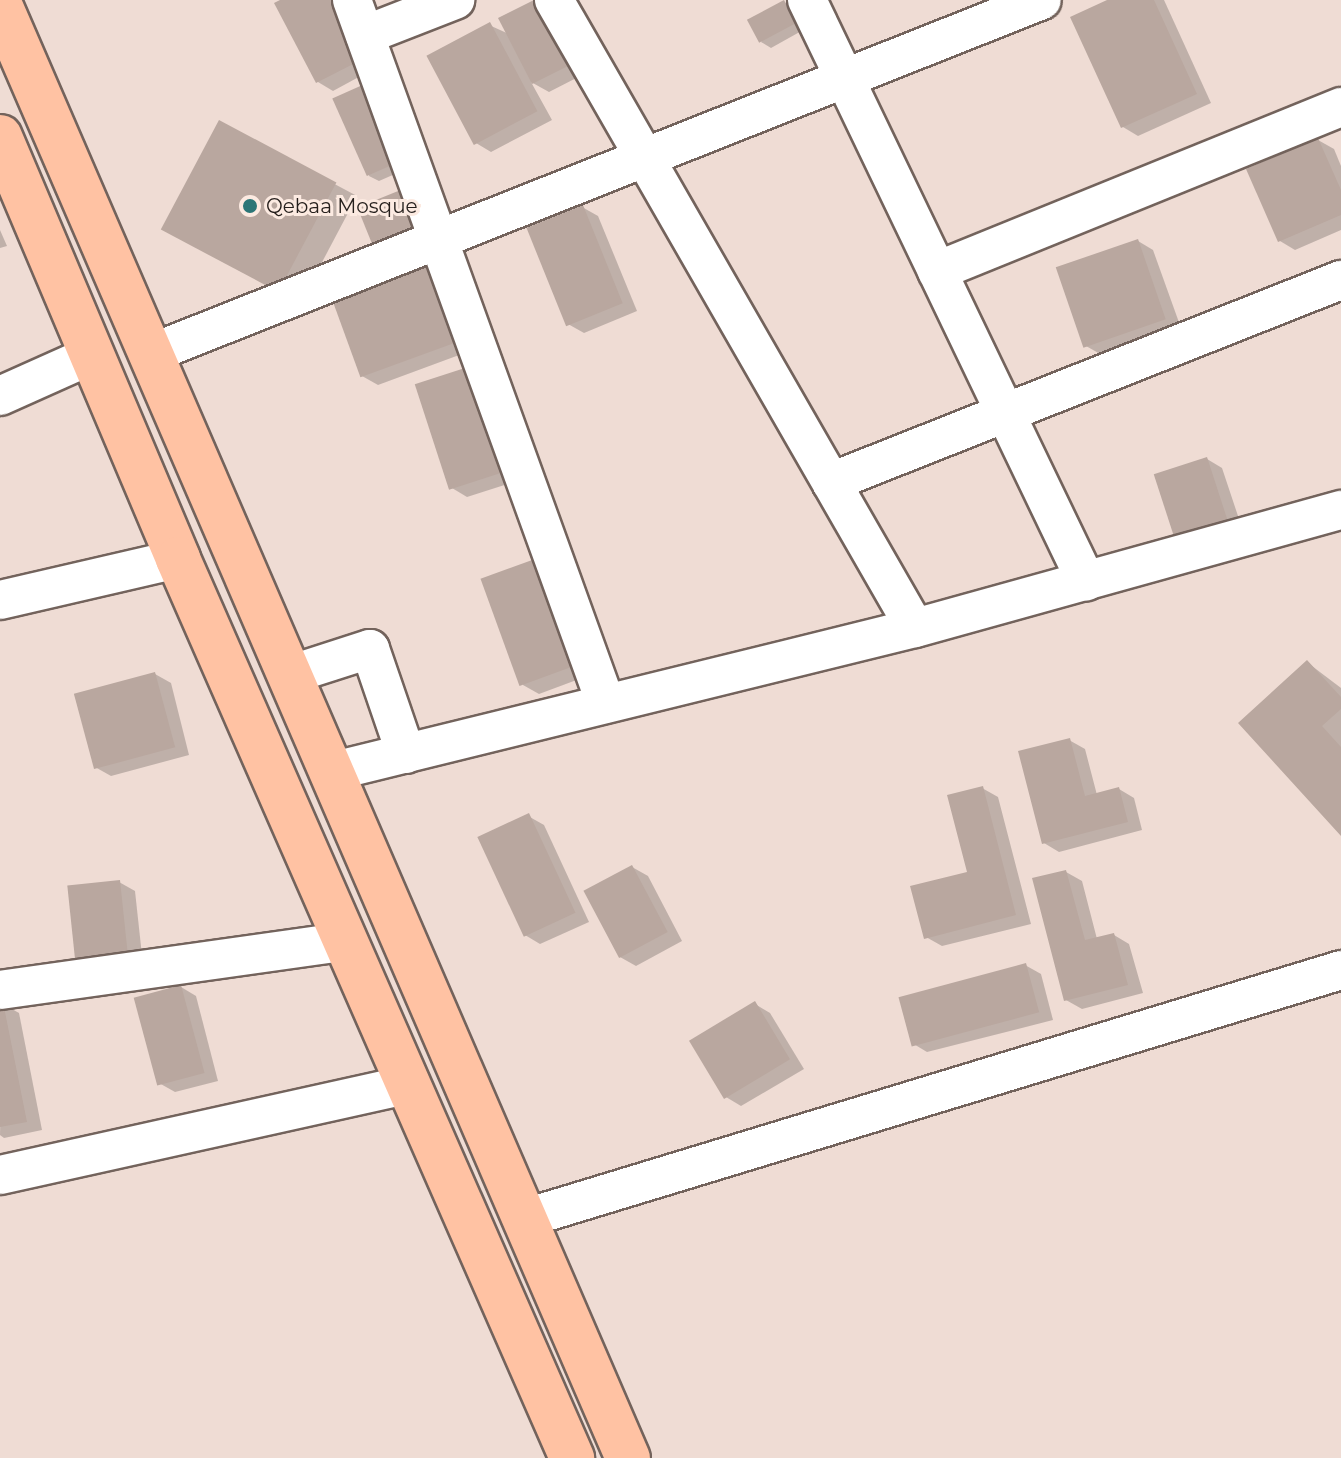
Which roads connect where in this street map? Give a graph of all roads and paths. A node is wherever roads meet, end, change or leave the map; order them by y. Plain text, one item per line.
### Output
1 (352, 0) edge
2 (455, 0) edge
3 (554, 0) edge
4 (807, 0) edge
5 (1042, 0) edge
6 (0, 5) edge
7 (365, 35) junction
8 (845, 79) junction
9 (1341, 107) edge
10 (0, 137) edge
11 (645, 158) junction
12 (439, 240) junction
13 (937, 271) junction
14 (1341, 280) edge
15 (152, 353) junction
16 (94, 354) junction
17 (0, 396) edge
18 (1005, 413) junction
19 (831, 482) junction
20 (1341, 510) edge
21 (178, 559) junction
22 (1086, 581) junction
23 (0, 600) edge
24 (915, 628) junction
25 (292, 674) junction
26 (606, 704) junction
27 (406, 754) junction
28 (334, 771) junction
29 (376, 870) junction
30 (326, 894) junction
31 (347, 941) junction
32 (1341, 970) edge
33 (0, 990) edge
34 (410, 1084) junction
35 (0, 1175) edge
36 (526, 1218) junction
37 (572, 1458) edge
38 (628, 1458) edge

1 - 7 street
2 - 7 street
3 - 11 street
4 - 8 street
5 - 8 street
6 - 15 main road
7 - 12 street
8 - 11 street
8 - 13 street
9 - 13 street
10 - 16 main road
11 - 12 street
11 - 19 street
12 - 15 street
12 - 26 street
13 - 18 street
14 - 18 street
15 - 25 main road
16 - 17 street
16 - 21 main road
18 - 19 street
18 - 22 street
19 - 24 street
20 - 22 street
21 - 23 street
21 - 30 main road
22 - 24 street
24 - 26 street
25 - 27 street
25 - 28 main road
26 - 27 street
27 - 28 street
28 - 29 main road
29 - 30 main road
29 - 36 main road
30 - 31 main road
31 - 33 street
31 - 34 main road
32 - 36 street
34 - 35 street
34 - 37 main road
36 - 38 main road

